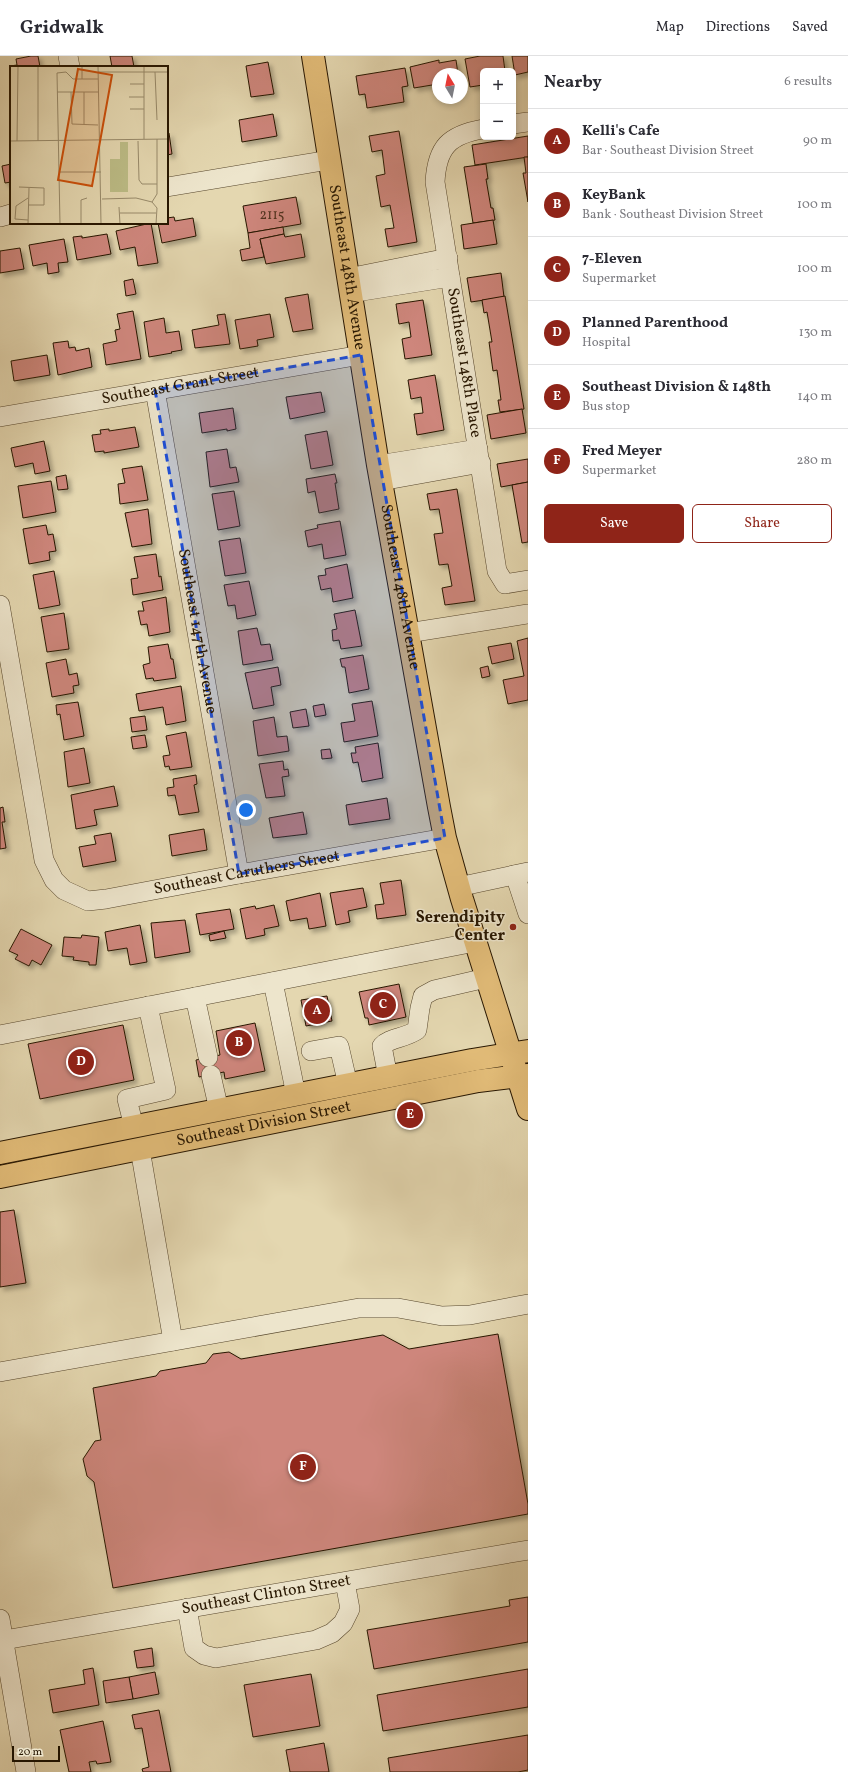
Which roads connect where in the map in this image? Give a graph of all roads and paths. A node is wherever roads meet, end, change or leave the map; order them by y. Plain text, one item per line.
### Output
1 (68, 56) edge
2 (313, 56) edge
3 (70, 66) edge
4 (528, 122) edge
5 (516, 124) edge
6 (480, 129) edge
7 (329, 160) junction
8 (168, 187) edge
9 (10, 214) edge
10 (0, 216) edge
11 (448, 258) junction
12 (450, 277) junction
13 (349, 285) junction
14 (361, 355) junction
15 (155, 390) junction
16 (0, 417) edge
17 (480, 456) junction
18 (380, 473) junction
19 (528, 580) edge
20 (0, 605) edge
21 (528, 614) edge
22 (408, 633) junction
23 (445, 838) junction
24 (239, 874) junction
25 (521, 874) edge
26 (458, 887) junction
27 (528, 914) edge
28 (475, 942) junction
29 (486, 978) junction
30 (273, 982) junction
31 (195, 997) junction
32 (148, 1006) junction
33 (0, 1035) edge
34 (311, 1051) dead end
35 (520, 1053) edge
36 (523, 1075) edge
37 (388, 1077) junction
38 (348, 1085) junction
39 (296, 1095) junction
40 (528, 1109) edge
41 (219, 1110) junction
42 (134, 1127) junction
43 (140, 1149) junction
44 (0, 1153) edge
45 (0, 1177) edge
46 (528, 1304) edge
47 (173, 1341) junction
48 (0, 1372) edge
49 (528, 1550) edge
50 (345, 1582) junction
51 (187, 1608) junction
52 (0, 1619) edge
53 (4, 1640) junction
54 (26, 1772) edge

1 - 3 street
2 - 7 main road, Southeast 148th Avenue
4 - 5 street
6 - 11 street, Southeast 148th Place
7 - 8 street
7 - 13 main road, Southeast 148th Avenue
9 - 10 street
11 - 12 street, Southeast 148th Place
11 - 13 street
12 - 13 street
12 - 17 street, Southeast 148th Place
13 - 14 main road, Southeast 148th Avenue
14 - 15 street, Southeast Grant Street
14 - 18 main road, Southeast 148th Avenue
15 - 16 street, Southeast Grant Street
15 - 24 street, Southeast 147th Avenue
17 - 18 street
17 - 19 street, Southeast 148th Place
18 - 22 main road, Southeast 148th Avenue
20 - 24 street, Southeast Caruthers Street
21 - 22 street
22 - 23 main road, Southeast 148th Avenue
23 - 24 street, Southeast Caruthers Street
23 - 26 main road, Southeast 148th Avenue
25 - 26 street
25 - 27 street
26 - 28 main road, Southeast 148th Avenue
28 - 29 main road, Southeast 148th Avenue
28 - 30 street
29 - 35 main road, Southeast 148th Avenue
29 - 37 street
30 - 31 street
30 - 39 street
31 - 32 street
31 - 41 street
32 - 33 street
32 - 42 street
34 - 38 street
35 - 36 main road, Southeast 148th Avenue
35 - 37 main road, Southeast Division Street
36 - 40 main road, Southeast 148th Avenue
36 - 43 main road, Southeast Division Street
37 - 38 main road, Southeast Division Street
38 - 39 main road, Southeast Division Street
39 - 41 main road, Southeast Division Street
41 - 42 main road, Southeast Division Street
42 - 44 main road, Southeast Division Street
43 - 45 main road, Southeast Division Street
43 - 47 street
46 - 47 street
47 - 48 street
49 - 50 street, Southeast Clinton Street
50 - 51 street, Southeast Clinton Street
50 - 51 street
51 - 53 street, Southeast Clinton Street
52 - 53 street
53 - 54 street

